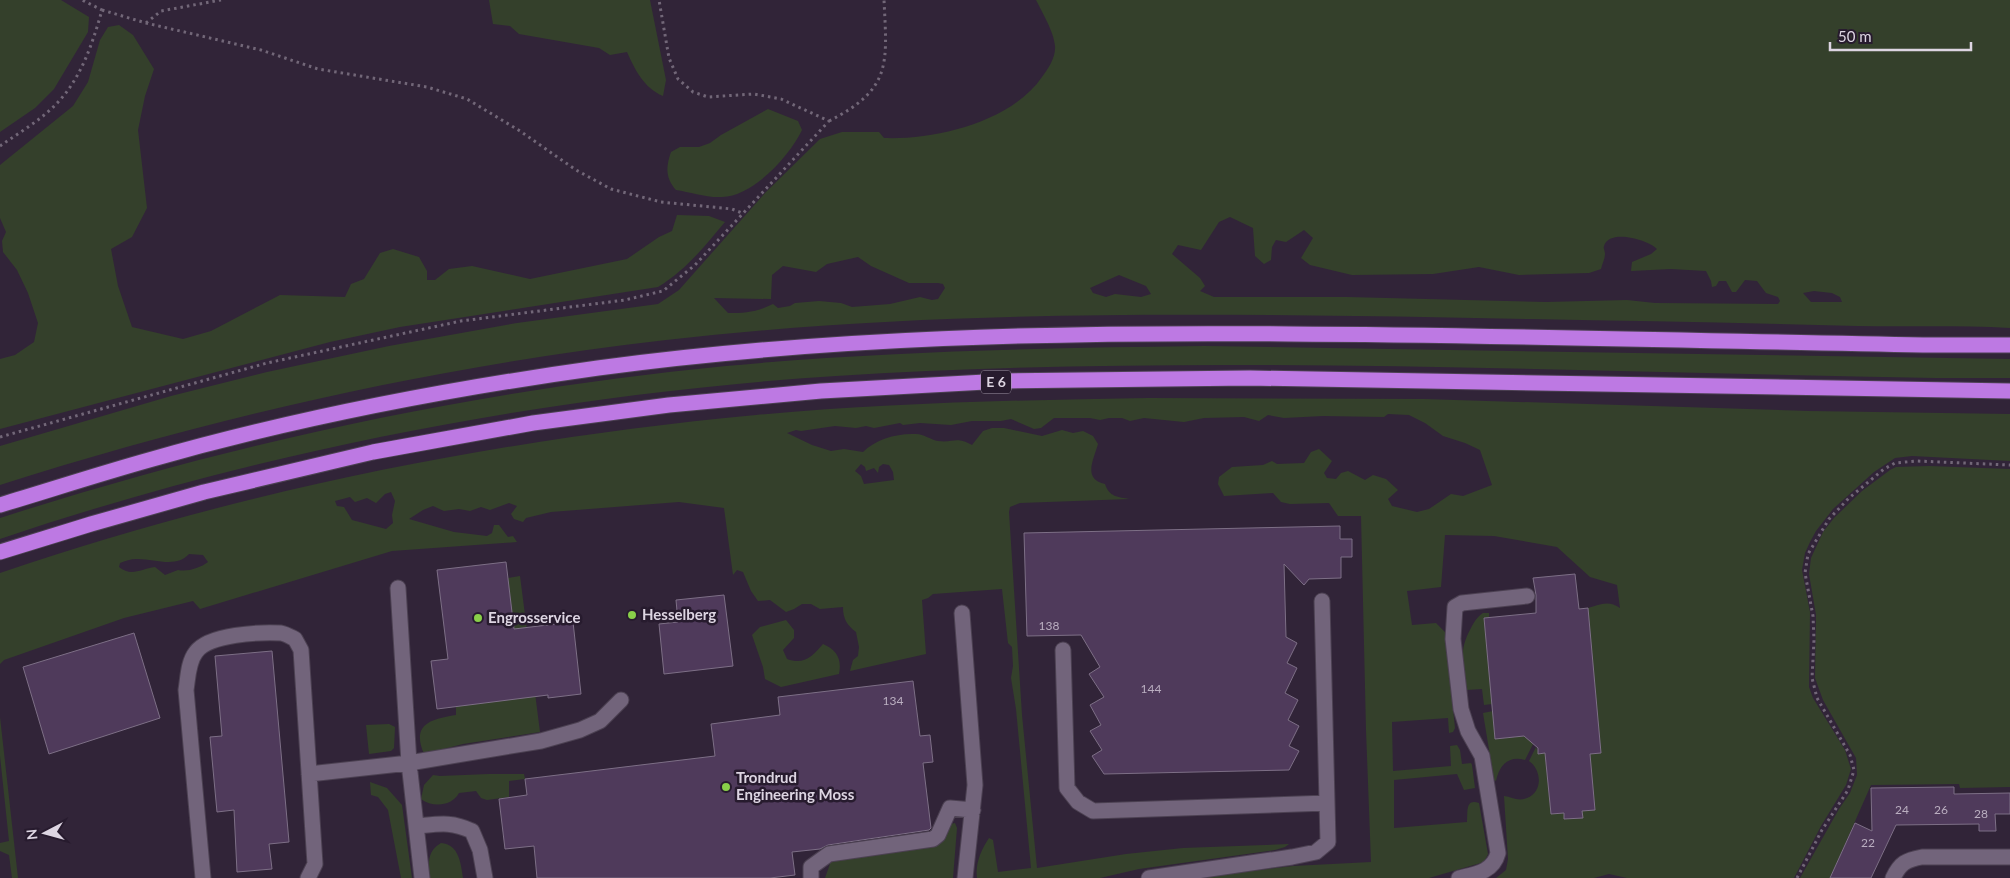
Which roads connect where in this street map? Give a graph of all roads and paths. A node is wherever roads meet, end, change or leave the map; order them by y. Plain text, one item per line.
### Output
1 (82, 0) edge
2 (221, 0) edge
3 (659, 0) edge
4 (884, 0) edge
5 (102, 10) junction
6 (146, 24) junction
7 (829, 121) junction
8 (0, 146) edge
9 (742, 213) junction
10 (2010, 345) edge
11 (2010, 391) edge
12 (0, 437) edge
13 (2010, 465) edge
14 (0, 505) edge
15 (0, 552) edge
16 (398, 588) dead end
17 (1527, 596) dead end
18 (1322, 601) dead end
19 (962, 613) dead end
20 (1064, 650) dead end
21 (621, 700) dead end
22 (409, 763) junction
23 (309, 774) junction
24 (1327, 803) junction
25 (973, 810) junction
26 (417, 826) junction
27 (2010, 857) edge
28 (203, 878) edge
29 (308, 878) edge
30 (422, 878) edge
31 (484, 878) edge
32 (811, 878) edge
33 (965, 878) edge
34 (1149, 878) edge
35 (1459, 878) edge
36 (1797, 878) edge
37 (1894, 878) edge

1 - 5 path
2 - 6 path
3 - 7 path
4 - 7 path
5 - 6 path
5 - 8 path
6 - 9 path
7 - 9 path
9 - 12 path
10 - 14 highway
11 - 15 highway, E 6
13 - 36 path
16 - 22 street
17 - 35 street
18 - 24 street
19 - 25 street
20 - 24 street
21 - 22 street
22 - 23 street
22 - 26 street
23 - 28 street
23 - 29 street
24 - 34 street
25 - 32 street
25 - 33 street
26 - 30 street
26 - 31 street
27 - 37 street

